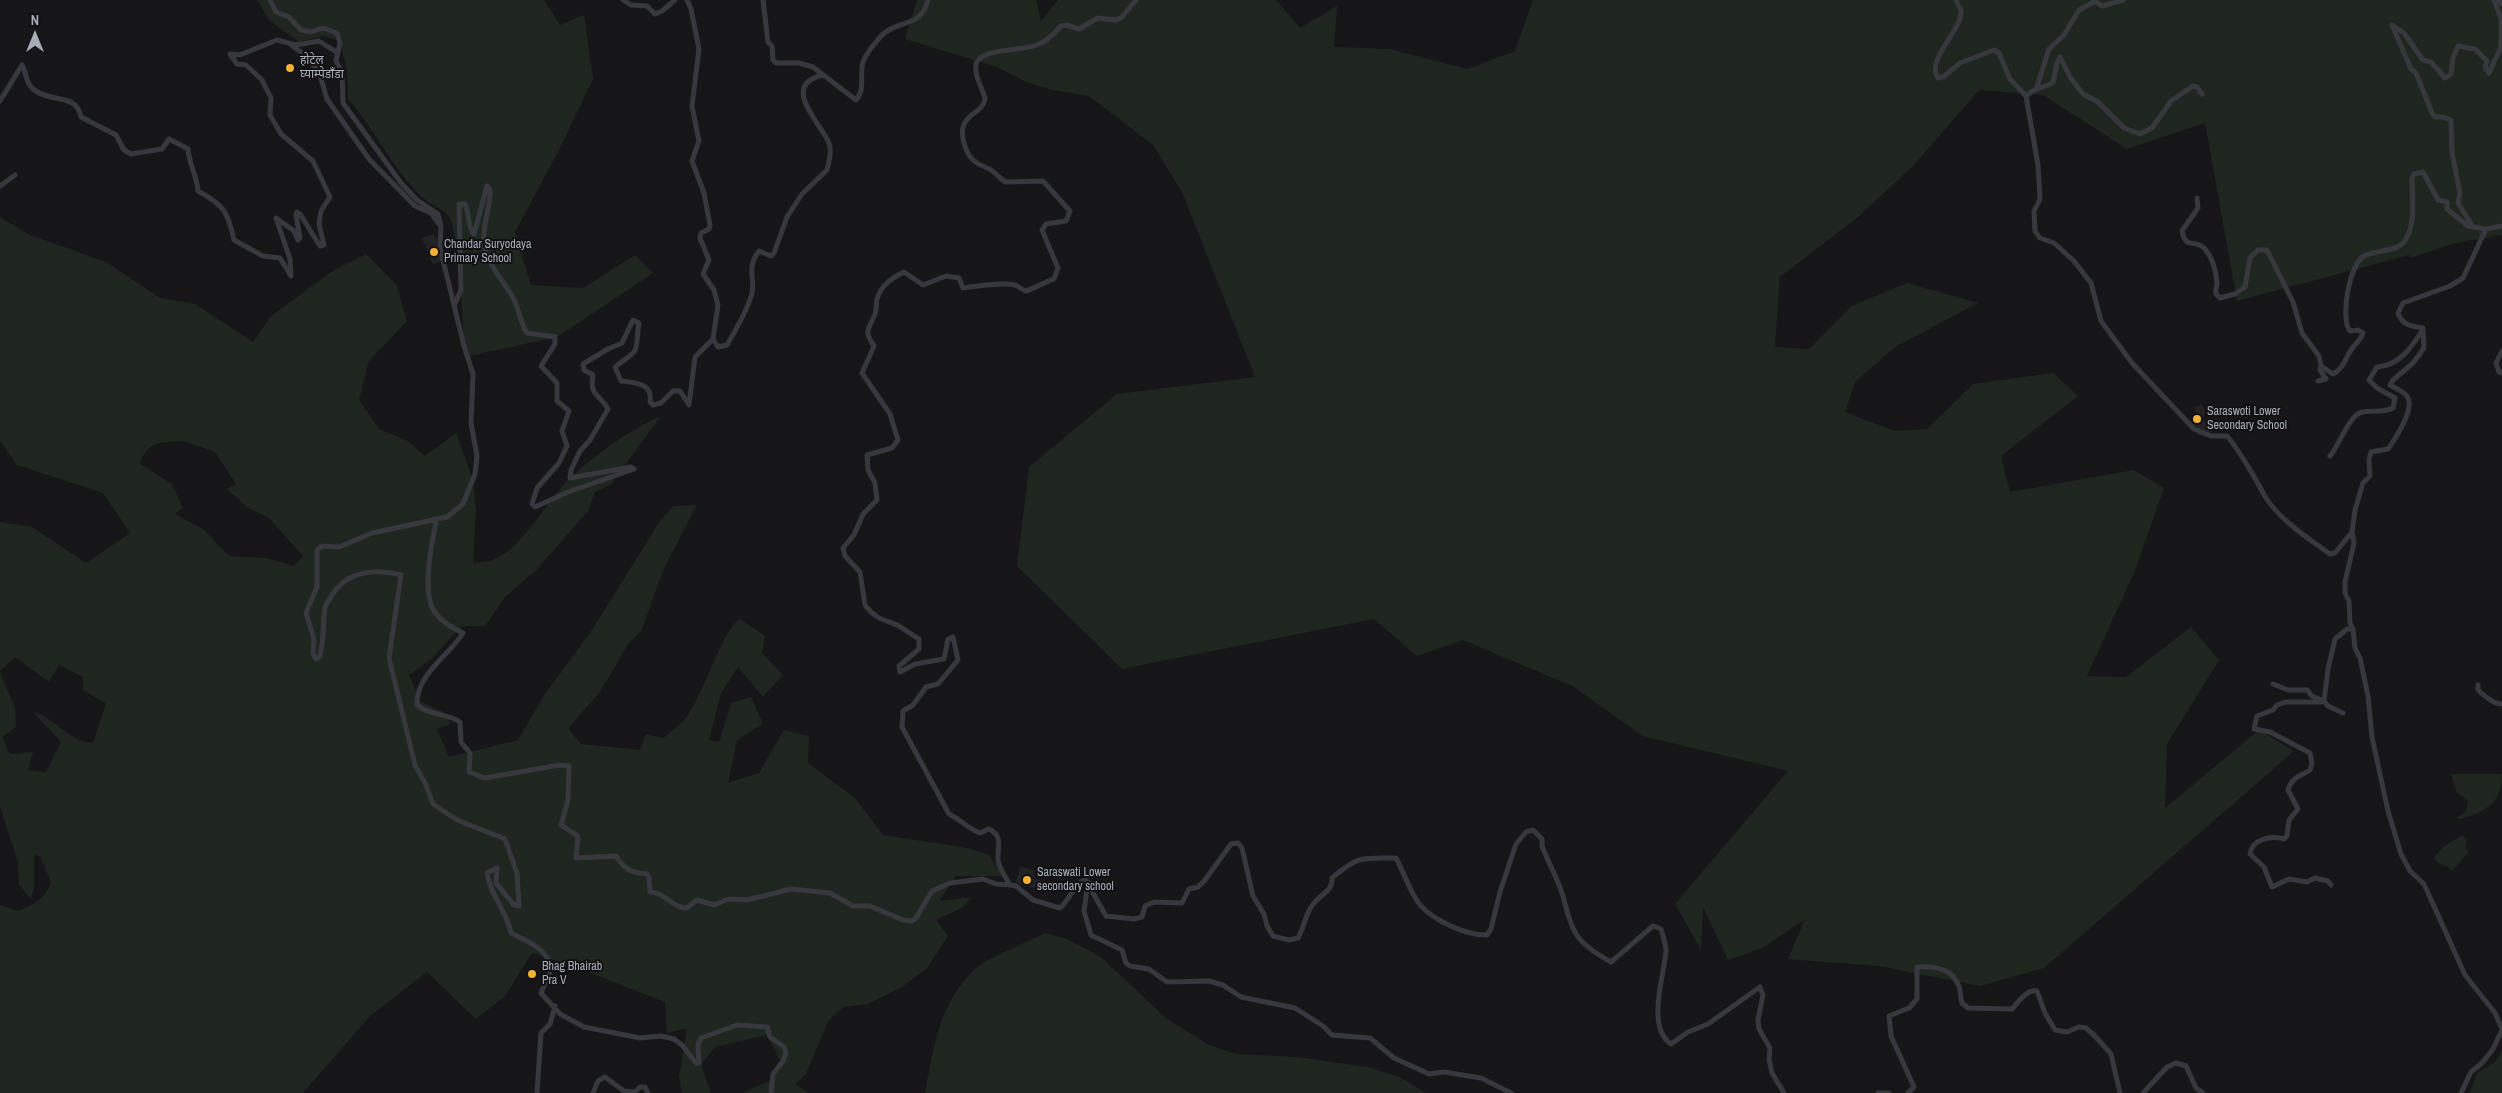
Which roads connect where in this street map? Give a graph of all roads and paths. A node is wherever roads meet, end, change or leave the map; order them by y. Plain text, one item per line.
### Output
1 (270, 0) edge
2 (623, 0) edge
3 (674, 0) edge
4 (687, 0) edge
5 (763, 0) edge
6 (928, 0) edge
7 (1136, 0) edge
8 (1956, 0) edge
9 (2123, 0) edge
10 (2494, 0) edge
11 (2498, 0) edge
12 (2502, 4) edge
13 (283, 43) junction
14 (338, 53) junction
15 (823, 75) junction
16 (2036, 90) junction
17 (2202, 94) dead end
18 (2026, 96) junction
19 (0, 101) edge
20 (15, 175) dead end
21 (0, 186) edge
22 (2197, 198) dead end
23 (441, 226) junction
24 (2502, 226) edge
25 (2473, 227) junction
26 (2486, 229) junction
27 (454, 306) junction
28 (2423, 328) junction
29 (713, 339) junction
30 (2502, 351) edge
31 (2321, 366) junction
32 (2502, 373) edge
33 (2318, 381) dead end
34 (2330, 456) dead end
35 (434, 519) junction
36 (2352, 532) junction
37 (2353, 629) junction
38 (2273, 684) dead end
39 (2478, 686) dead end
40 (2323, 701) junction
41 (2502, 704) edge
42 (2343, 713) dead end
43 (1088, 882) junction
44 (1010, 885) junction
45 (2331, 885) dead end
46 (555, 1006) junction
47 (2502, 1030) edge
48 (538, 1093) edge
49 (593, 1093) edge
50 (648, 1093) edge
51 (771, 1093) edge
52 (1511, 1093) edge
53 (1784, 1093) edge
54 (1878, 1093) edge
55 (1889, 1093) edge
56 (1908, 1093) edge
57 (2120, 1093) edge
58 (2143, 1093) edge
59 (2203, 1093) edge
60 (2461, 1093) edge

1 - 14 street
2 - 3 street
4 - 29 street
5 - 15 street
6 - 15 street
7 - 44 street
8 - 18 street
9 - 16 street
10 - 25 street
11 - 12 street
13 - 14 street
13 - 19 street
13 - 23 street
14 - 23 street
15 - 29 street
16 - 17 street
16 - 18 street
18 - 36 street
20 - 21 street
22 - 31 street
23 - 27 street
24 - 26 street
25 - 26 street
25 - 31 street
26 - 28 street
27 - 29 street
27 - 35 street
28 - 34 street
28 - 36 street
30 - 32 street
31 - 33 street
35 - 44 street
35 - 46 street
36 - 37 street
37 - 40 street
37 - 47 street
38 - 40 street
39 - 41 street
40 - 42 street
40 - 45 street
43 - 44 street
43 - 52 street
43 - 53 street
46 - 48 street
46 - 51 street
47 - 60 street
49 - 50 street
54 - 55 street
56 - 57 street
58 - 59 street

